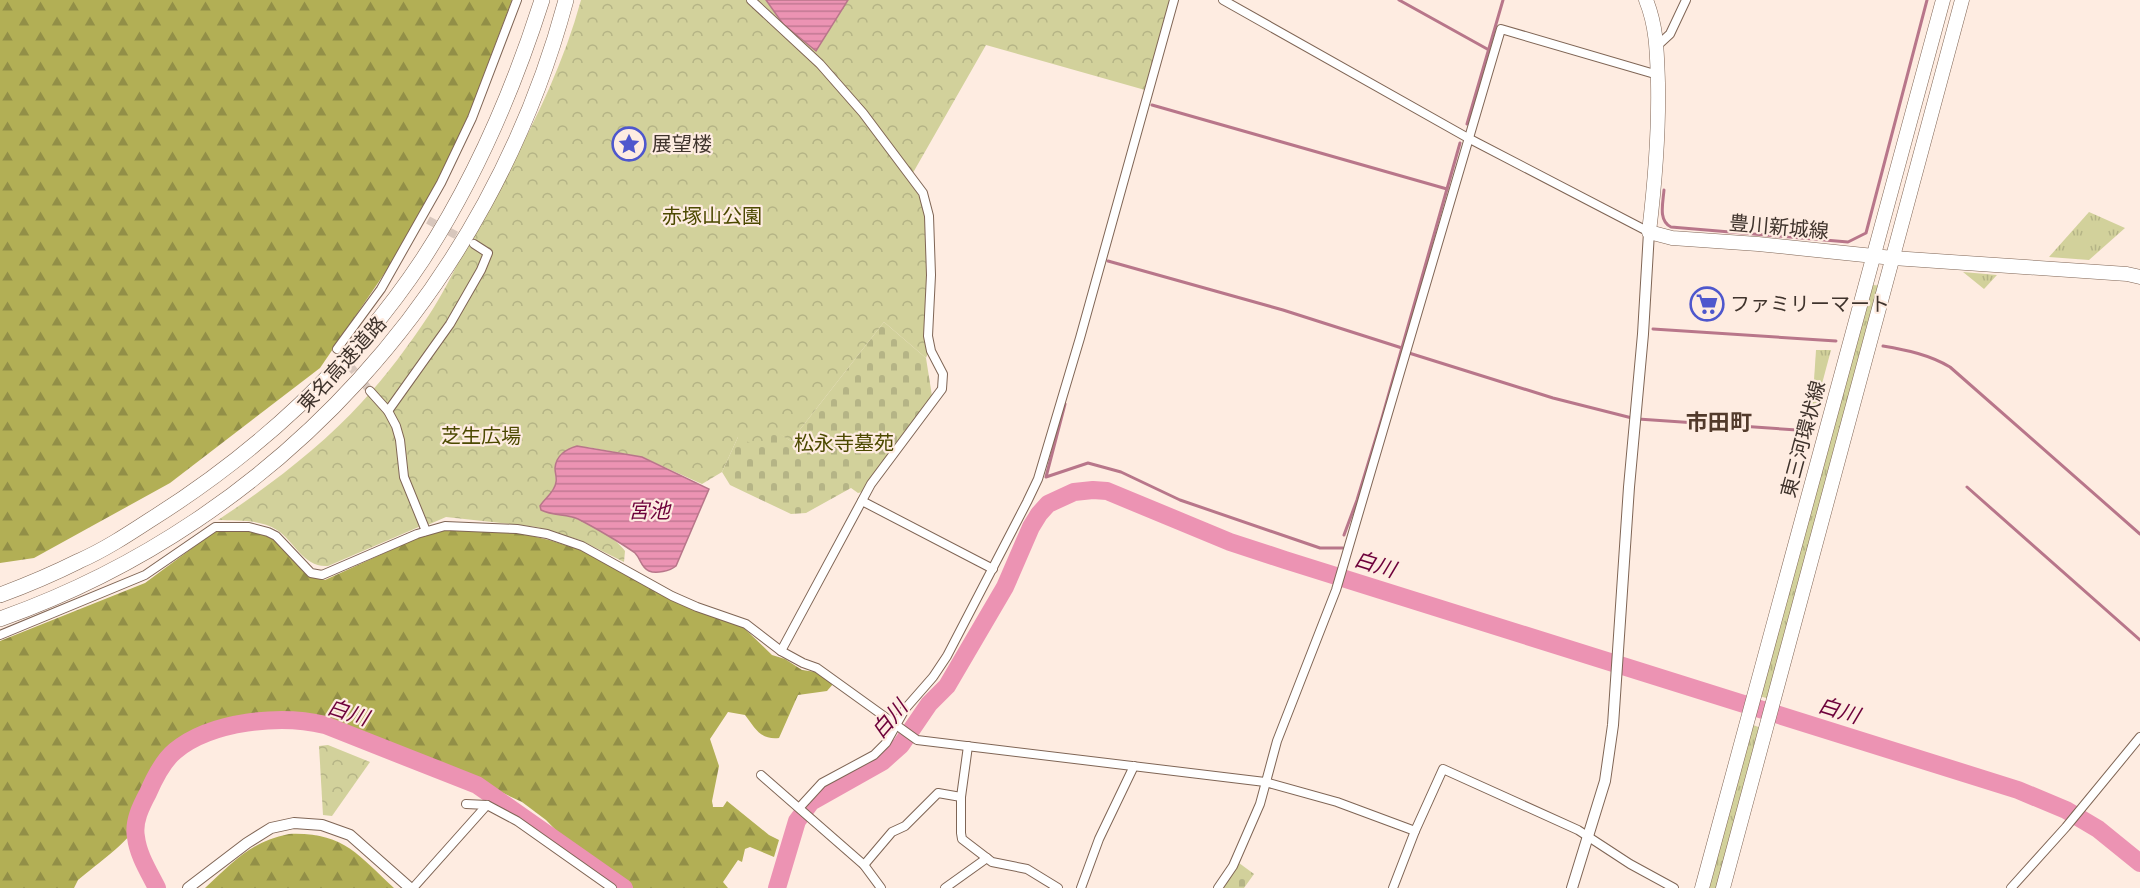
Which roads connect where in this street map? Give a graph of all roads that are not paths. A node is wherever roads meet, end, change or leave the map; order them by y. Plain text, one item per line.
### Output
1 (517, 0) edge
2 (542, 0) edge
3 (567, 0) edge
4 (751, 0) edge
5 (1174, 0) edge
6 (1223, 0) edge
7 (1646, 0) edge
8 (1686, 0) edge
9 (1943, 0) edge
10 (1962, 0) edge
11 (1657, 46) junction
12 (1658, 75) junction
13 (1468, 138) junction
14 (1649, 232) junction
15 (474, 244) tunnel mouth
16 (1872, 256) junction
17 (1893, 258) junction
18 (2140, 277) edge
19 (337, 349) dead end
20 (370, 391) tunnel mouth
21 (388, 411) junction
22 (862, 501) junction
23 (426, 531) junction
24 (993, 569) junction
25 (0, 595) edge
26 (0, 619) edge
27 (0, 635) edge
28 (781, 651) junction
29 (898, 725) junction
30 (2138, 742) edge
31 (968, 746) junction
32 (1134, 766) junction
33 (761, 775) dead end
34 (1265, 782) junction
35 (961, 797) junction
36 (466, 804) dead end
37 (487, 805) junction
38 (800, 807) junction
39 (1414, 831) junction
40 (1588, 838) junction
41 (987, 858) junction
42 (864, 865) junction
43 (192, 885) edge
44 (412, 888) edge
45 (612, 888) edge
46 (881, 888) edge
47 (945, 888) edge
48 (1058, 888) edge
49 (1081, 888) edge
50 (1218, 888) edge
51 (1393, 888) edge
52 (1572, 888) edge
53 (1674, 888) edge
54 (1702, 888) edge
55 (1723, 888) edge
56 (2011, 888) edge

1 - 19 street
2 - 25 highway, 東名高速道路
3 - 26 highway, 東名高速道路
4 - 22 street
5 - 24 street
6 - 13 street
7 - 11 main road
8 - 11 street
9 - 16 main road, 東三河環状線
10 - 17 main road, 東三河環状線
11 - 12 main road
12 - 13 street
12 - 14 main road
13 - 14 street
13 - 34 street
14 - 16 main road, 豊川新城線
14 - 40 street
15 - 21 street
16 - 17 main road, 豊川新城線
16 - 54 main road, 東三河環状線
17 - 18 main road, 豊川新城線
17 - 55 main road, 東三河環状線
20 - 21 street
21 - 23 street
22 - 24 street
22 - 28 street
23 - 27 street
23 - 28 street
24 - 29 street
28 - 29 street
29 - 31 street
29 - 38 street
30 - 56 street
31 - 32 street
31 - 35 street
32 - 34 street
32 - 49 street
33 - 38 street
34 - 39 street
34 - 50 street
35 - 41 street
35 - 42 street
36 - 37 street
37 - 44 street
37 - 45 street
38 - 42 street
39 - 40 street
39 - 51 street
40 - 52 street
40 - 53 street
41 - 47 street
41 - 48 street
42 - 46 street
43 - 44 street

